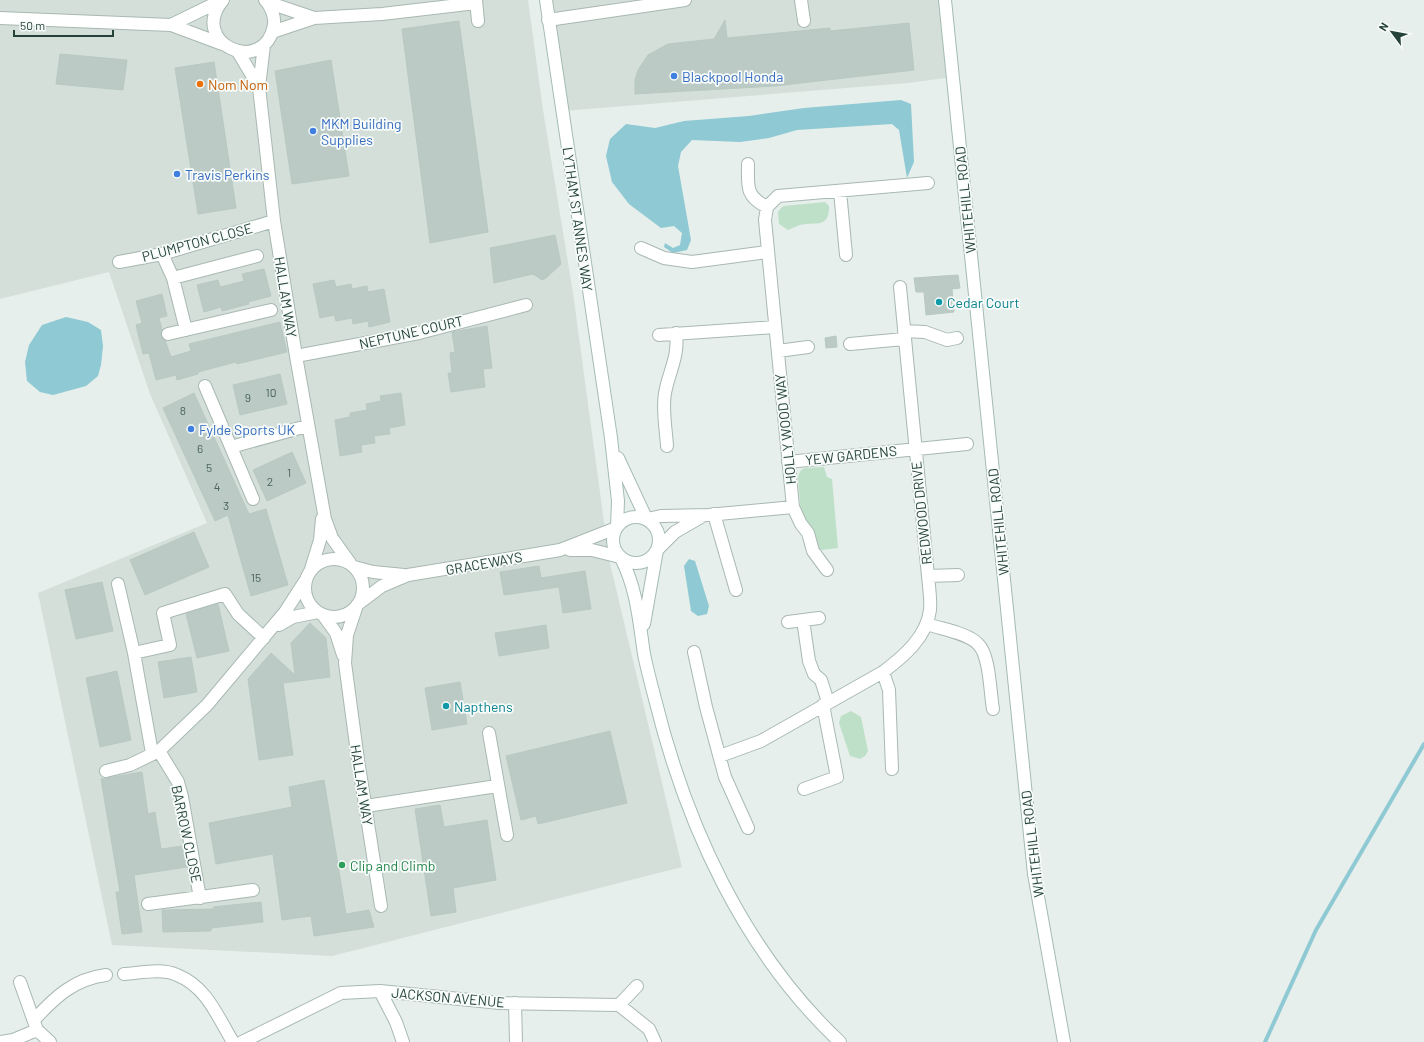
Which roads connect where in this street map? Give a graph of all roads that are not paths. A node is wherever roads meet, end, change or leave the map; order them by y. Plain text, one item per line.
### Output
1 (222, 0) edge
2 (546, 0) edge
3 (685, 0) edge
4 (801, 0) edge
5 (945, 0) edge
6 (266, 1) edge
7 (476, 2) edge
8 (0, 18) edge
9 (314, 18) junction
10 (548, 20) junction
11 (478, 21) dead end
12 (804, 21) dead end
13 (171, 24) junction
14 (272, 32) junction
15 (222, 44) junction
16 (264, 45) junction
17 (238, 52) junction
18 (259, 87) junction
19 (748, 164) dead end
20 (928, 183) dead end
21 (840, 191) junction
22 (767, 207) junction
23 (274, 221) junction
24 (641, 248) dead end
25 (767, 252) junction
26 (162, 254) junction
27 (846, 255) dead end
28 (257, 256) dead end
29 (119, 262) dead end
30 (173, 278) junction
31 (900, 287) dead end
32 (526, 305) dead end
33 (271, 310) dead end
34 (775, 327) junction
35 (186, 330) junction
36 (676, 333) junction
37 (168, 334) dead end
38 (659, 335) dead end
39 (904, 335) junction
40 (956, 338) dead end
41 (850, 344) dead end
42 (808, 347) dead end
43 (778, 351) junction
44 (296, 356) junction
45 (205, 386) dead end
46 (307, 426) junction
47 (611, 438) junction
48 (967, 444) dead end
49 (667, 446) dead end
50 (231, 447) junction
51 (914, 449) junction
52 (788, 462) junction
53 (253, 499) dead end
54 (322, 506) junction
55 (793, 507) junction
56 (711, 515) junction
57 (646, 518) junction
58 (616, 528) junction
59 (658, 549) junction
60 (560, 550) junction
61 (621, 558) junction
62 (352, 565) junction
63 (827, 570) dead end
64 (308, 575) junction
65 (408, 575) junction
66 (958, 575) dead end
67 (928, 576) junction
68 (118, 584) dead end
69 (736, 590) dead end
70 (357, 604) junction
71 (321, 614) junction
72 (819, 618) dead end
73 (803, 620) junction
74 (788, 622) dead end
75 (927, 624) junction
76 (264, 638) junction
77 (642, 638) junction
78 (694, 652) dead end
79 (134, 653) junction
80 (345, 663) junction
81 (883, 672) junction
82 (826, 704) junction
83 (993, 709) dead end
84 (489, 733) dead end
85 (156, 752) junction
86 (720, 756) junction
87 (892, 769) dead end
88 (106, 771) dead end
89 (497, 786) junction
90 (804, 789) dead end
91 (366, 806) junction
92 (748, 828) dead end
93 (507, 835) dead end
94 (253, 890) dead end
95 (200, 898) junction
96 (148, 904) dead end
97 (381, 906) dead end
98 (124, 974) dead end
99 (106, 975) dead end
100 (20, 982) dead end
101 (637, 986) dead end
102 (380, 991) junction
103 (515, 1003) junction
104 (619, 1005) junction
105 (36, 1025) junction
106 (263, 1037) edge
107 (1, 1042) edge
108 (50, 1042) edge
109 (233, 1042) edge
110 (242, 1042) edge
111 (404, 1042) edge
112 (516, 1042) edge
113 (655, 1042) edge
114 (840, 1042) edge
115 (1064, 1042) edge

1 - 13 street
1 - 15 street
2 - 10 street, LYTHAM ST ANNES WAY
3 - 10 street
4 - 12 street
5 - 115 street, WHITEHILL ROAD
6 - 9 street
6 - 14 street
7 - 9 street
7 - 11 street
8 - 13 street
9 - 14 street
10 - 47 street, LYTHAM ST ANNES WAY
13 - 15 street
14 - 16 street
15 - 17 street
16 - 17 street
16 - 18 street, HALLAM WAY
17 - 18 street, HALLAM WAY
18 - 23 street, HALLAM WAY
19 - 22 street
20 - 21 street
21 - 22 street
21 - 27 street
22 - 25 street, HOLLY WOOD WAY
23 - 26 street, PLUMPTON CLOSE
23 - 44 street, HALLAM WAY
24 - 25 street
25 - 34 street, HOLLY WOOD WAY
26 - 29 street, PLUMPTON CLOSE
26 - 30 street
28 - 30 street
30 - 35 street
31 - 39 street, YEW GARDENS
32 - 44 street, NEPTUNE COURT
33 - 35 street
34 - 36 street
34 - 43 street, HOLLY WOOD WAY
35 - 37 street
36 - 38 street
36 - 49 street
39 - 40 street
39 - 41 street
39 - 51 street, YEW GARDENS
42 - 43 street
43 - 52 street, HOLLY WOOD WAY
44 - 46 street, HALLAM WAY
45 - 50 street
46 - 50 street
46 - 54 street, HALLAM WAY
47 - 57 street, LYTHAM ST ANNES WAY
47 - 58 street, LYTHAM ST ANNES WAY
48 - 51 street, YEW GARDENS
50 - 53 street
51 - 52 street, YEW GARDENS
51 - 67 street, REDWOOD DRIVE
52 - 55 street, HOLLY WOOD WAY
54 - 62 street, HALLAM WAY
54 - 64 street, HALLAM WAY
55 - 56 street
55 - 63 street, HOLLY WOOD WAY
56 - 57 street
56 - 59 street
56 - 69 street
57 - 58 street
57 - 59 street
58 - 60 street, GRACEWAYS
58 - 61 street
59 - 61 street
59 - 77 street
60 - 61 street, GRACEWAYS
60 - 65 street, GRACEWAYS
61 - 77 street
62 - 64 street
62 - 65 street, GRACEWAYS
62 - 70 street
64 - 71 street
64 - 76 street, HALLAM WAY
65 - 70 street, GRACEWAYS
66 - 67 street, REDWOOD DRIVE
67 - 75 street, REDWOOD DRIVE
68 - 79 street
70 - 71 street
70 - 80 street, HALLAM WAY
71 - 76 street
71 - 80 street, HALLAM WAY
72 - 73 street
73 - 74 street
73 - 82 street
75 - 81 street, REDWOOD DRIVE
75 - 83 street
76 - 79 street
76 - 85 street
77 - 114 street
78 - 86 street
79 - 85 street
80 - 91 street, HALLAM WAY
81 - 82 street, REDWOOD DRIVE
81 - 87 street
82 - 86 street, REDWOOD DRIVE
82 - 90 street
84 - 89 street
85 - 88 street
85 - 95 street, BARROW CLOSE
86 - 92 street
89 - 91 street
89 - 93 street
91 - 97 street, HALLAM WAY
94 - 95 street, BARROW CLOSE
95 - 96 street, BARROW CLOSE
98 - 109 street
99 - 105 street
100 - 105 street
101 - 104 street
102 - 103 street, JACKSON AVENUE
102 - 106 street, JACKSON AVENUE
102 - 111 street, JACKSON AVENUE
103 - 104 street, JACKSON AVENUE
103 - 112 street, JACKSON AVENUE
104 - 113 street
105 - 107 street
105 - 108 street
106 - 110 street, JACKSON AVENUE

